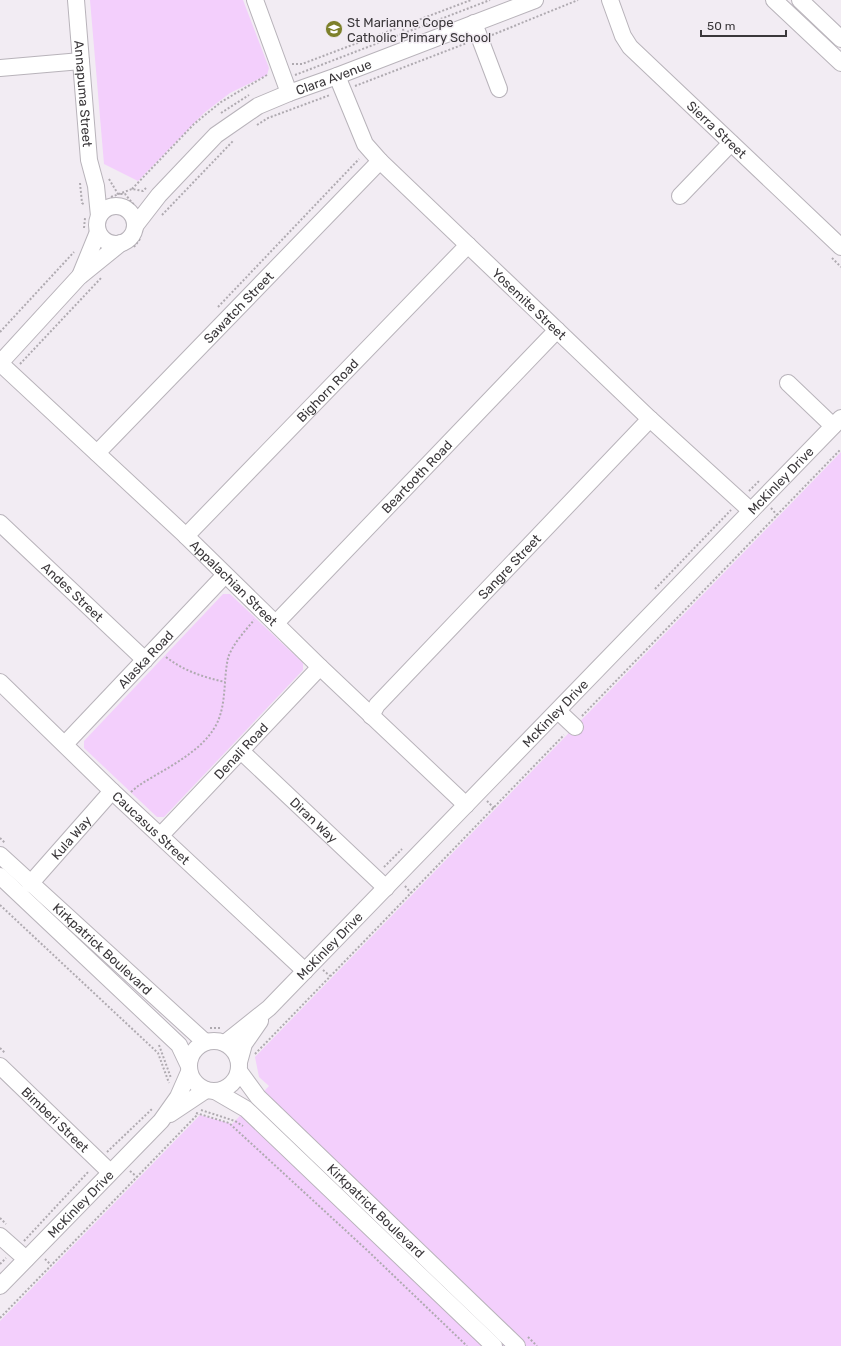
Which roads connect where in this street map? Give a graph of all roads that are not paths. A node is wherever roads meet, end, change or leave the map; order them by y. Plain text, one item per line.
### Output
1 (76, 0) edge
2 (255, 0) edge
3 (535, 0) edge
4 (610, 0) edge
5 (774, 0) edge
6 (800, 0) edge
7 (476, 31) junction
8 (841, 39) edge
9 (81, 61) junction
10 (841, 63) edge
11 (0, 68) edge
12 (340, 83) junction
13 (499, 89) dead end
14 (288, 93) junction
15 (731, 143) junction
16 (380, 162) junction
17 (102, 182) junction
18 (159, 195) junction
19 (680, 196) dead end
20 (125, 207) junction
21 (99, 224) junction
22 (139, 231) junction
23 (468, 245) junction
24 (127, 246) junction
25 (841, 247) edge
26 (80, 277) junction
27 (557, 330) junction
28 (4, 366) edge
29 (788, 383) dead end
30 (650, 419) junction
31 (837, 422) edge
32 (97, 453) junction
33 (745, 506) junction
34 (0, 524) edge
35 (186, 536) junction
36 (225, 575) junction
37 (276, 623) junction
38 (151, 654) junction
39 (320, 667) junction
40 (0, 682) edge
41 (558, 711) junction
42 (371, 716) junction
43 (574, 726) road end
44 (65, 744) junction
45 (242, 752) junction
46 (117, 796) junction
47 (466, 805) junction
48 (161, 836) junction
49 (5, 851) edge
50 (0, 876) edge
51 (380, 883) junction
52 (30, 884) junction
53 (310, 966) junction
54 (269, 1008) junction
55 (207, 1035) junction
56 (225, 1035) junction
57 (243, 1063) junction
58 (0, 1066) edge
59 (189, 1068) junction
60 (210, 1091) junction
61 (187, 1102) junction
62 (110, 1172) junction
63 (0, 1236) edge
64 (20, 1254) junction
65 (0, 1286) edge
66 (522, 1341) edge
67 (494, 1346) edge

1 - 9 street, Annapuma Street
2 - 14 street
3 - 7 street, Clara Avenue
4 - 15 street, Sierra Street
5 - 10 street
6 - 8 street
7 - 12 street, Clara Avenue
7 - 13 street
9 - 11 street
9 - 17 street, Annapuma Street
12 - 14 street, Clara Avenue
12 - 16 street, Yosemite Street
14 - 18 street, Clara Avenue
15 - 19 street
15 - 25 street, Sierra Street
16 - 23 street, Yosemite Street
16 - 32 street, Sawatch Street
17 - 20 street
17 - 21 street, Annapuma Street
18 - 20 street, Clara Avenue
18 - 22 street, Clara Avenue
20 - 21 street
20 - 22 street
21 - 24 street
21 - 26 street
22 - 24 street
23 - 27 street, Yosemite Street
23 - 35 street, Bighorn Road
24 - 26 street
26 - 28 street
27 - 30 street, Yosemite Street
27 - 37 street, Beartooth Road
28 - 32 street, Appalachian Street
29 - 31 street
30 - 33 street, Yosemite Street
30 - 42 street, Sangre Street
31 - 33 street, McKinley Drive
32 - 35 street, Appalachian Street
33 - 41 street, McKinley Drive
34 - 38 street, Andes Street
35 - 36 street, Appalachian Street
36 - 37 street, Appalachian Street
36 - 38 street, Alaska Road
37 - 39 street, Appalachian Street
38 - 44 street, Alaska Road
39 - 42 street, Appalachian Street
39 - 45 street, Denali Road
40 - 44 street, Caucasus Street
41 - 43 street
41 - 47 street, McKinley Drive
42 - 47 street, Appalachian Street
44 - 46 street, Caucasus Street
45 - 48 street, Denali Road
45 - 51 street, Diran Way
46 - 48 street, Caucasus Street
46 - 52 street, Kula Way
47 - 51 street, McKinley Drive
48 - 53 street, Caucasus Street
49 - 52 street, Kirkpatrick Boulevard
50 - 59 street, Kirkpatrick Boulevard
51 - 53 street, McKinley Drive
52 - 55 street, Kirkpatrick Boulevard
53 - 54 street, McKinley Drive
54 - 56 street, McKinley Drive
54 - 57 street, McKinley Drive
55 - 56 street
55 - 59 street
56 - 57 street
57 - 60 street
57 - 66 street, Kirkpatrick Boulevard
58 - 62 street, Bimberi Street
59 - 60 street
59 - 61 street, McKinley Drive
60 - 61 street, McKinley Drive
60 - 67 street, Kirkpatrick Boulevard
61 - 62 street, McKinley Drive
62 - 64 street, McKinley Drive
63 - 64 street
64 - 65 street, McKinley Drive

